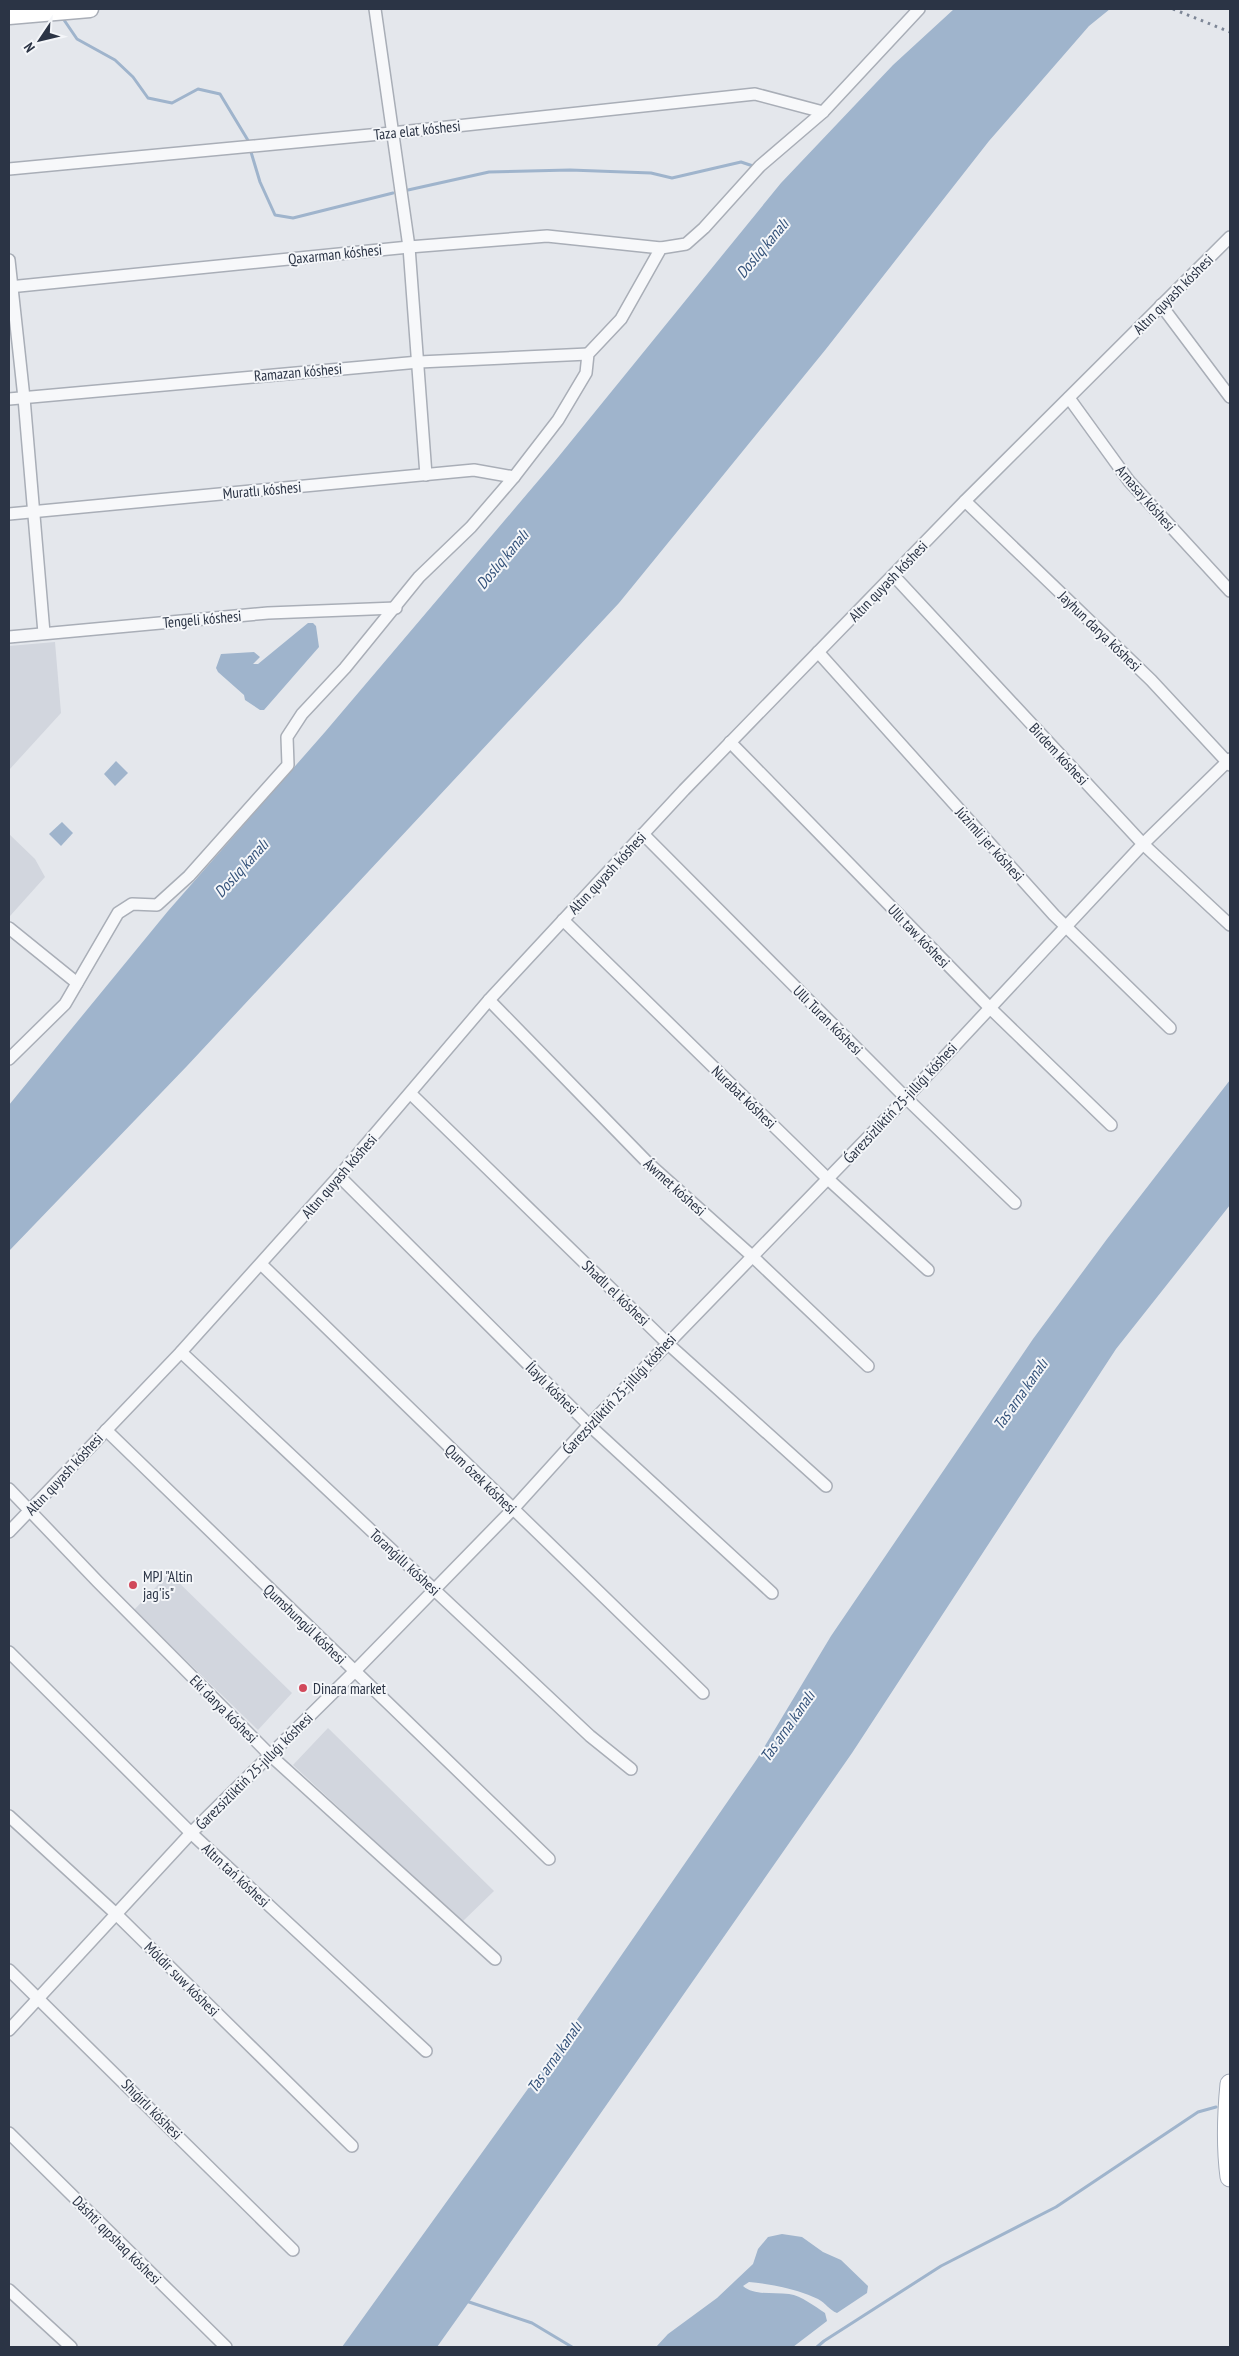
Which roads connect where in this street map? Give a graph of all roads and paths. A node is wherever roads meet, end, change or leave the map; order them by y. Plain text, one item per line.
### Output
1 (90, 9) edge
2 (375, 9) edge
3 (919, 9) edge
4 (9, 16) edge
5 (822, 112) junction
6 (391, 133) junction
7 (9, 170) edge
8 (1230, 237) edge
9 (408, 247) junction
10 (661, 248) junction
11 (9, 260) edge
12 (10, 287) edge
13 (1161, 305) junction
14 (588, 354) junction
15 (419, 362) junction
16 (1230, 397) edge
17 (24, 398) junction
18 (1069, 398) junction
19 (9, 399) edge
20 (426, 475) junction
21 (514, 477) junction
22 (965, 501) junction
23 (32, 512) junction
24 (9, 514) edge
25 (894, 576) junction
26 (1230, 591) edge
27 (396, 608) junction
28 (44, 633) junction
29 (9, 637) edge
30 (818, 652) junction
31 (730, 742) junction
32 (1229, 762) edge
33 (643, 834) junction
34 (1143, 844) junction
35 (563, 920) junction
36 (1230, 925) edge
37 (1064, 926) junction
38 (9, 928) edge
39 (77, 983) junction
40 (489, 1000) junction
41 (990, 1008) junction
42 (1170, 1028) dead end
43 (9, 1059) edge
44 (410, 1094) junction
45 (906, 1098) junction
46 (1112, 1125) dead end
47 (339, 1176) junction
48 (828, 1179) junction
49 (1016, 1202) dead end
50 (752, 1256) junction
51 (261, 1264) junction
52 (928, 1270) dead end
53 (667, 1343) junction
54 (181, 1352) junction
55 (868, 1366) dead end
56 (589, 1425) junction
57 (106, 1430) junction
58 (826, 1486) dead end
59 (9, 1489) edge
60 (513, 1509) junction
61 (30, 1510) junction
62 (9, 1532) edge
63 (434, 1589) junction
64 (772, 1593) dead end
65 (9, 1652) edge
66 (354, 1672) junction
67 (702, 1693) dead end
68 (270, 1755) junction
69 (631, 1769) dead end
70 (9, 1816) edge
71 (191, 1833) junction
72 (549, 1859) dead end
73 (115, 1913) junction
74 (495, 1959) dead end
75 (9, 1970) edge
76 (39, 1997) junction
77 (9, 2030) edge
78 (426, 2051) dead end
79 (1230, 2084) edge
80 (9, 2133) edge
81 (352, 2146) dead end
82 (1230, 2176) edge
83 (293, 2250) dead end
84 (9, 2290) edge
85 (71, 2347) edge
86 (226, 2347) edge

1 - 4 street
2 - 6 street
3 - 5 street, Qaxarman kóshesi
5 - 6 street, Taza elat kóshesi
5 - 10 street, Qaxarman kóshesi
6 - 7 street, Taza elat kóshesi
6 - 9 street
8 - 13 street, Altın quyash kóshesi
9 - 10 street, Qaxarman kóshesi
9 - 12 street, Qaxarman kóshesi
9 - 15 street
10 - 14 street
11 - 12 street
12 - 17 street
13 - 16 street
13 - 18 street, Altın quyash kóshesi
14 - 15 street, Ramazan kóshesi
14 - 21 street
15 - 17 street, Ramazan kóshesi
15 - 20 street
17 - 19 street, Ramazan kóshesi
17 - 23 street
18 - 22 street, Altın quyash kóshesi
18 - 26 street, Arnasay kóshesi
20 - 21 street, Muratlı kóshesi
20 - 23 street, Muratlı kóshesi
21 - 27 street
22 - 25 street, Altın quyash kóshesi
22 - 32 street, Jayhun darya kóshesi
23 - 24 street, Muratlı kóshesi
23 - 28 street
25 - 30 street, Altın quyash kóshesi
25 - 34 street, Birdem kóshesi
27 - 28 street, Tengeli kóshesi
27 - 39 street
28 - 29 street, Tengeli kóshesi
30 - 31 street, Altın quyash kóshesi
30 - 37 street, Júzimli jer kóshesi
31 - 33 street, Altın quyash kóshesi
31 - 41 street, Ullı taw kóshesi
32 - 34 street, Ǵarezsizliktiń 25-jıllıǵı kóshesi
33 - 35 street, Altın quyash kóshesi
33 - 45 street, Ullı Turan kóshesi
34 - 36 street, Birdem kóshesi
34 - 37 street, Ǵarezsizliktiń 25-jıllıǵı kóshesi
35 - 40 street, Altın quyash kóshesi
35 - 48 street, Nurabat kóshesi
37 - 41 street, Ǵarezsizliktiń 25-jıllıǵı kóshesi
37 - 42 street, Júzimli jer kóshesi
38 - 39 street
39 - 43 street
40 - 44 street, Altın quyash kóshesi
40 - 50 street, Áwmet kóshesi
41 - 45 street, Ǵarezsizliktiń 25-jıllıǵı kóshesi
41 - 46 street, Ullı taw kóshesi
44 - 47 street, Altın quyash kóshesi
44 - 53 street, Shadlı el kóshesi
45 - 48 street, Ǵarezsizliktiń 25-jıllıǵı kóshesi
45 - 49 street, Ullı Turan kóshesi
47 - 51 street, Altın quyash kóshesi
47 - 56 street, Ílaylı kóshesi
48 - 50 street, Ǵarezsizliktiń 25-jıllıǵı kóshesi
48 - 52 street, Nurabat kóshesi
50 - 53 street, Ǵarezsizliktiń 25-jıllıǵı kóshesi
50 - 55 street, Áwmet kóshesi
51 - 54 street, Altın quyash kóshesi
51 - 60 street, Qum ózek kóshesi
53 - 56 street, Ǵarezsizliktiń 25-jıllıǵı kóshesi
53 - 58 street, Shadlı el kóshesi
54 - 57 street, Altın quyash kóshesi
54 - 63 street, Toranǵıllı kóshesi
56 - 60 street, Ǵarezsizliktiń 25-jıllıǵı kóshesi
56 - 64 street, Ílaylı kóshesi
57 - 61 street, Altın quyash kóshesi
57 - 66 street, Qumshungúl kóshesi
59 - 61 street, Eki darya kóshesi
60 - 63 street, Ǵarezsizliktiń 25-jıllıǵı kóshesi
60 - 67 street, Qum ózek kóshesi
61 - 62 street, Altın quyash kóshesi
61 - 68 street, Eki darya kóshesi
63 - 66 street, Ǵarezsizliktiń 25-jıllıǵı kóshesi
63 - 69 street, Toranǵıllı kóshesi
65 - 71 street, Altın tań kóshesi
66 - 68 street, Ǵarezsizliktiń 25-jıllıǵı kóshesi
66 - 72 street, Qumshungúl kóshesi
68 - 71 street, Ǵarezsizliktiń 25-jıllıǵı kóshesi
68 - 74 street, Eki darya kóshesi
70 - 73 street, Móldir suw kóshesi
71 - 73 street, Ǵarezsizliktiń 25-jıllıǵı kóshesi
71 - 78 street, Altın tań kóshesi
73 - 76 street, Ǵarezsizliktiń 25-jıllıǵı kóshesi
73 - 81 street, Móldir suw kóshesi
75 - 76 street, Shıǵırlı kóshesi
76 - 77 street, Ǵarezsizliktiń 25-jıllıǵı kóshesi
76 - 83 street, Shıǵırlı kóshesi
79 - 82 main road
80 - 86 street, Dáshti qıpshaq kóshesi
84 - 85 street

